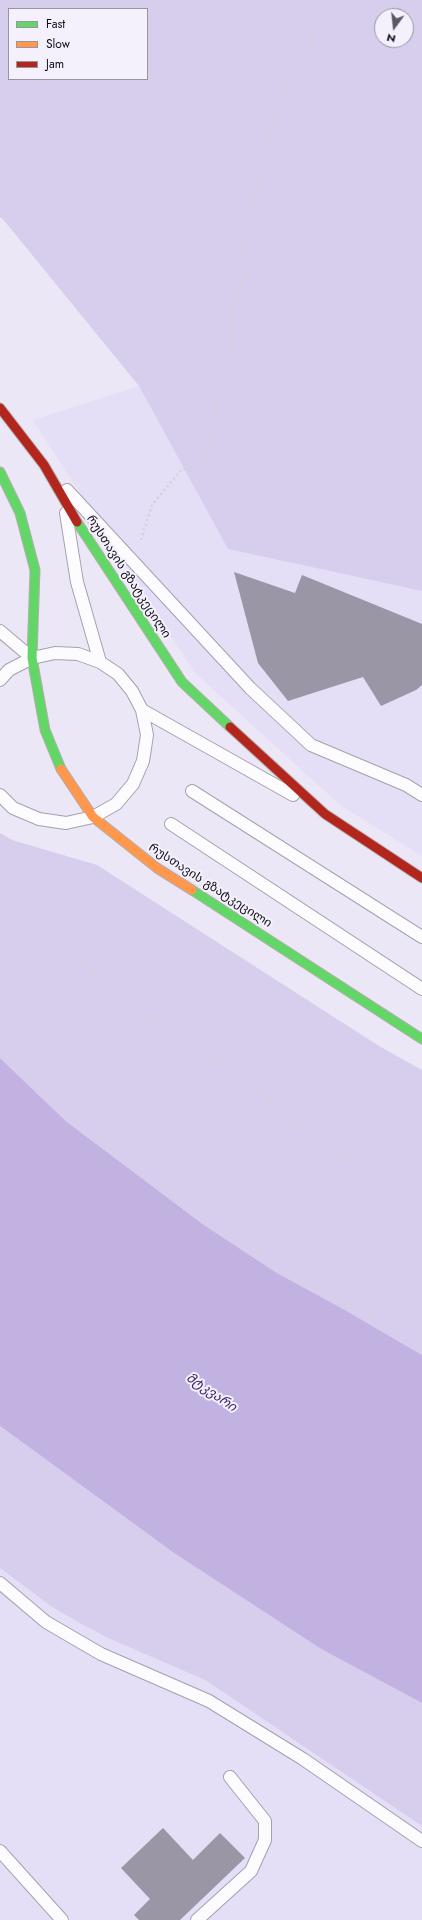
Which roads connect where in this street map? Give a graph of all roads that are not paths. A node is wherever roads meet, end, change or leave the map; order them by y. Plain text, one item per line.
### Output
1 (0, 408) edge
2 (44, 465) junction
3 (0, 472) edge
4 (64, 500) junction
5 (0, 631) edge
6 (32, 658) junction
7 (100, 662) junction
8 (0, 680) edge
9 (142, 710) junction
10 (192, 791) dead end
11 (422, 794) edge
12 (0, 795) edge
13 (325, 814) junction
14 (94, 817) junction
15 (171, 824) dead end
16 (422, 878) edge
17 (422, 937) edge
18 (422, 989) edge
19 (422, 1039) edge
20 (0, 1583) edge
21 (230, 1777) dead end
22 (422, 1841) edge
23 (0, 1851) edge
24 (62, 1920) edge
25 (197, 1920) edge

1 - 2 highway, რუსთავის გზატკეცილი
2 - 4 highway, რუსთავის გზატკეცილი
2 - 11 lane
3 - 6 highway, რუსთავის გზატკეცილი
4 - 7 lane
4 - 13 highway, რუსთავის გზატკეცილი
5 - 6 lane
6 - 7 lane
6 - 8 lane
6 - 14 highway, რუსთავის გზატკეცილი
7 - 9 lane
9 - 13 lane
9 - 14 lane
10 - 17 lane
12 - 14 lane
13 - 16 highway, რუსთავის გზატკეცილი
14 - 19 highway, რუსთავის გზატკეცილი
15 - 18 lane
20 - 22 lane
21 - 25 lane
23 - 24 lane

